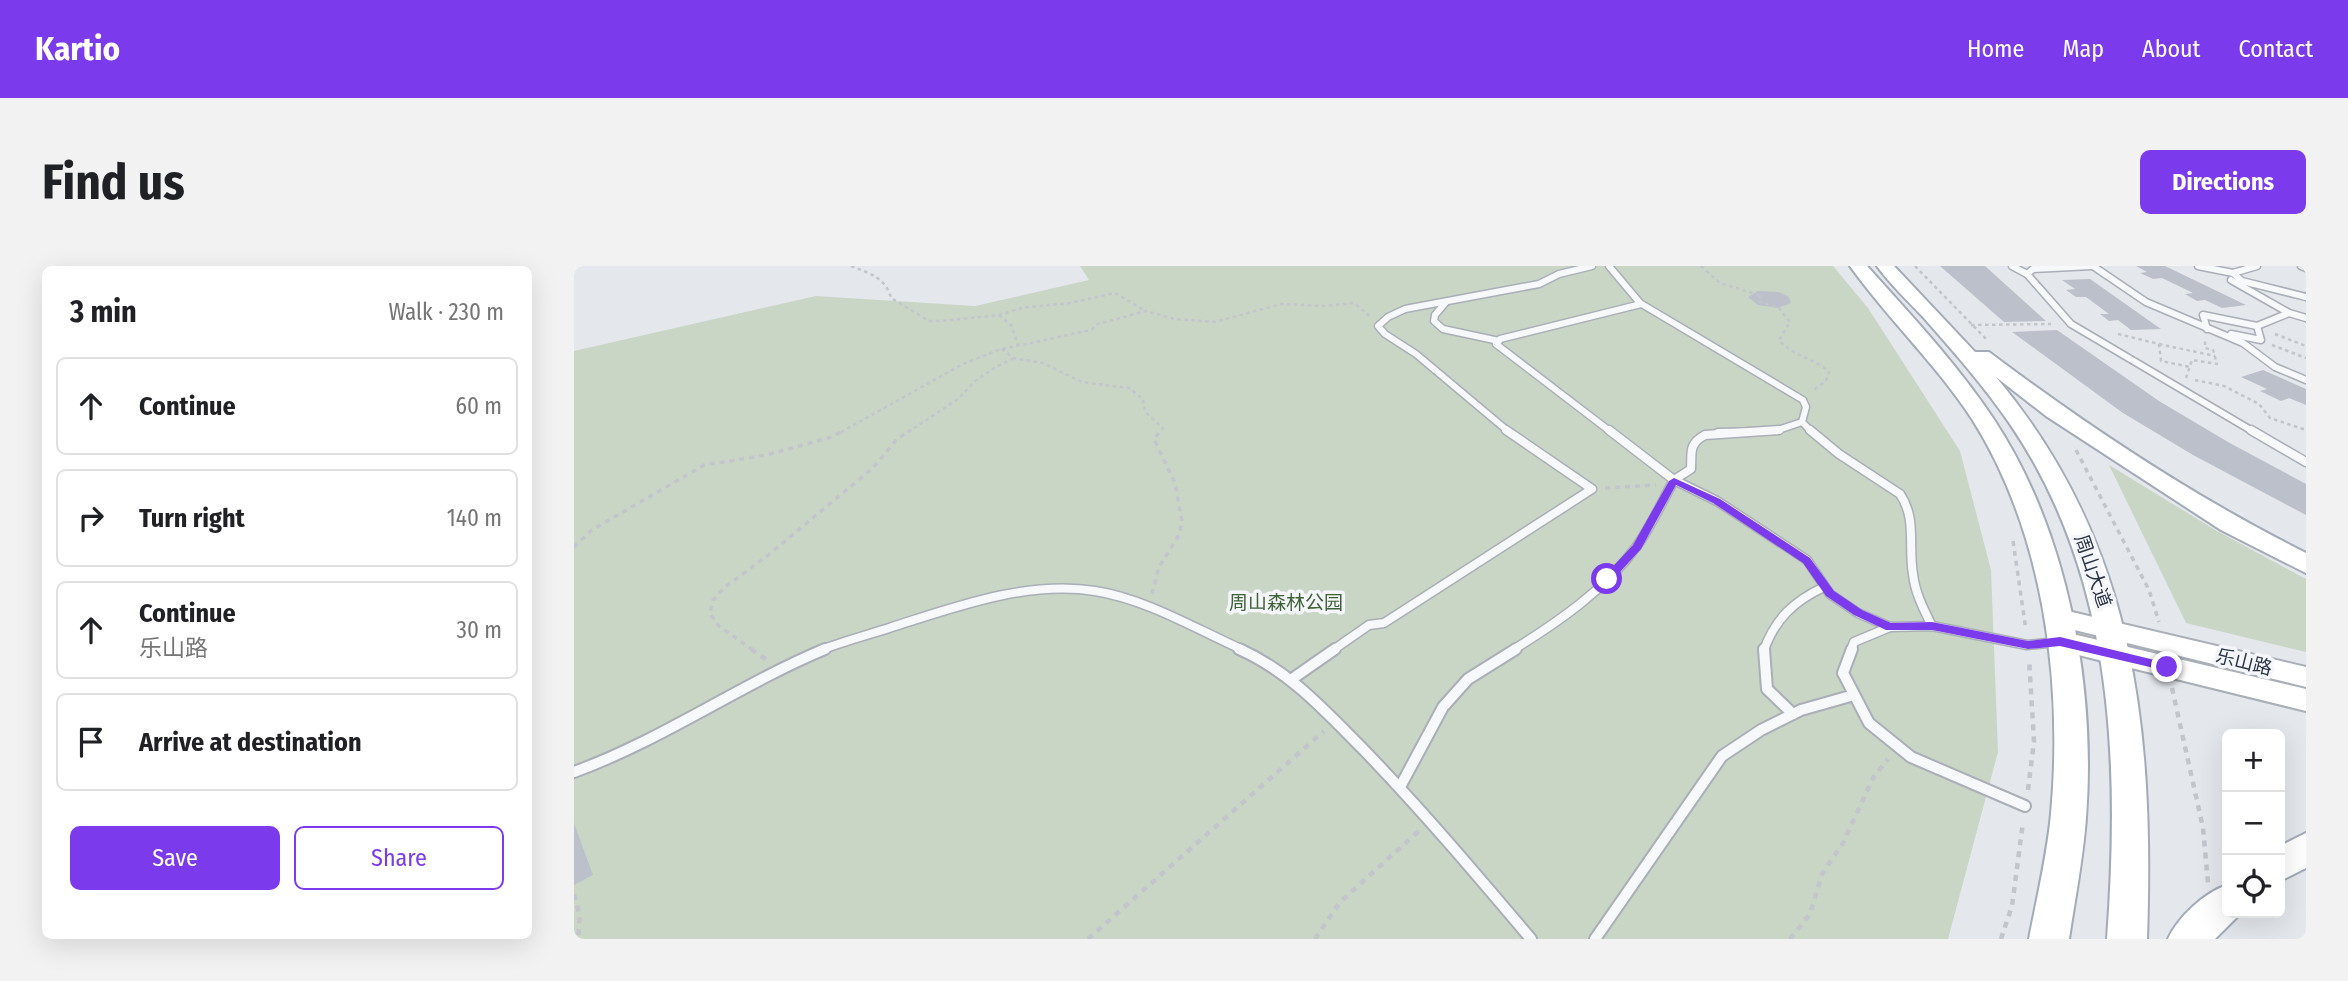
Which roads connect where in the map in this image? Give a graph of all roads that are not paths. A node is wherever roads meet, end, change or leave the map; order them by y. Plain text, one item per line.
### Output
1 (1592, 266) edge
2 (1609, 266) edge
3 (1858, 266) edge
4 (1885, 266) edge
5 (2012, 266) edge
6 (2092, 266) edge
7 (2198, 266) edge
8 (2257, 266) edge
9 (2217, 271) edge
10 (2027, 274) junction
11 (2236, 278) junction
12 (2306, 297) edge
13 (1447, 301) junction
14 (1641, 303) junction
15 (2289, 313) junction
16 (2306, 318) edge
17 (1939, 323) junction
18 (2257, 326) junction
19 (2205, 328) junction
20 (1499, 341) junction
21 (2306, 380) edge
22 (1802, 422) junction
23 (2306, 462) edge
24 (1674, 481) junction
25 (2306, 564) edge
26 (1824, 587) junction
27 (1932, 626) junction
28 (1890, 627) junction
29 (2060, 630) junction
30 (2114, 642) junction
31 (2306, 677) edge
32 (1292, 679) junction
33 (1854, 695) junction
34 (2306, 700) edge
35 (1793, 714) junction
36 (574, 772) edge
37 (1400, 787) junction
38 (2025, 806) road end
39 (2306, 849) edge
40 (2285, 862) edge
41 (2222, 907) edge
42 (1531, 939) edge
43 (1595, 939) edge
44 (2049, 939) edge
45 (2127, 939) edge
46 (2188, 939) edge

1 - 13 lane
2 - 14 lane
3 - 29 main road
4 - 17 main road, 周山大道
5 - 10 lane
6 - 10 lane
6 - 19 lane
7 - 9 lane
8 - 11 lane
9 - 11 lane
10 - 23 lane
11 - 12 lane
11 - 15 lane
13 - 20 lane
13 - 32 lane
14 - 20 lane
14 - 22 lane
15 - 16 lane
15 - 18 lane
17 - 25 main road
17 - 30 main road, 周山大道
18 - 19 lane
18 - 19 lane
19 - 21 lane
20 - 24 lane
22 - 24 lane
22 - 27 lane
24 - 26 lane
24 - 37 lane
26 - 28 lane
26 - 35 lane
27 - 28 lane
27 - 29 lane
28 - 33 lane
29 - 30 main road, 乐山路
29 - 44 main road
30 - 31 main road, 乐山路
30 - 34 main road, 乐山路
30 - 45 main road, 周山大道
32 - 36 lane
32 - 37 lane
33 - 35 lane
33 - 38 lane
35 - 43 lane
37 - 42 lane
39 - 40 main road
41 - 46 main road

